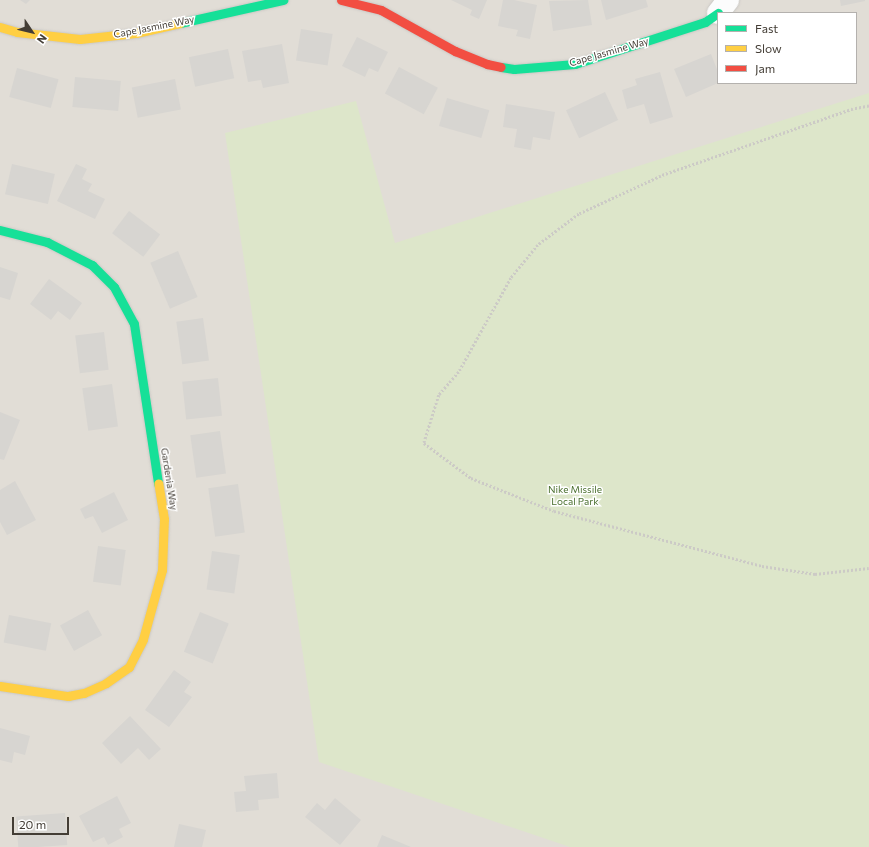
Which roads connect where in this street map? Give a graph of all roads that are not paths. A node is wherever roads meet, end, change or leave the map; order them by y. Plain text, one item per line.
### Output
1 (283, 0) edge
2 (341, 0) edge
3 (728, 0) edge
4 (719, 12) edge
5 (717, 14) edge
6 (0, 27) edge
7 (0, 230) edge
8 (0, 686) edge

1 - 6 street, Cape Jasmine Way
2 - 5 street, Cape Jasmine Way
3 - 4 street, Cape Jasmine Way
7 - 8 street, Gardenia Way

